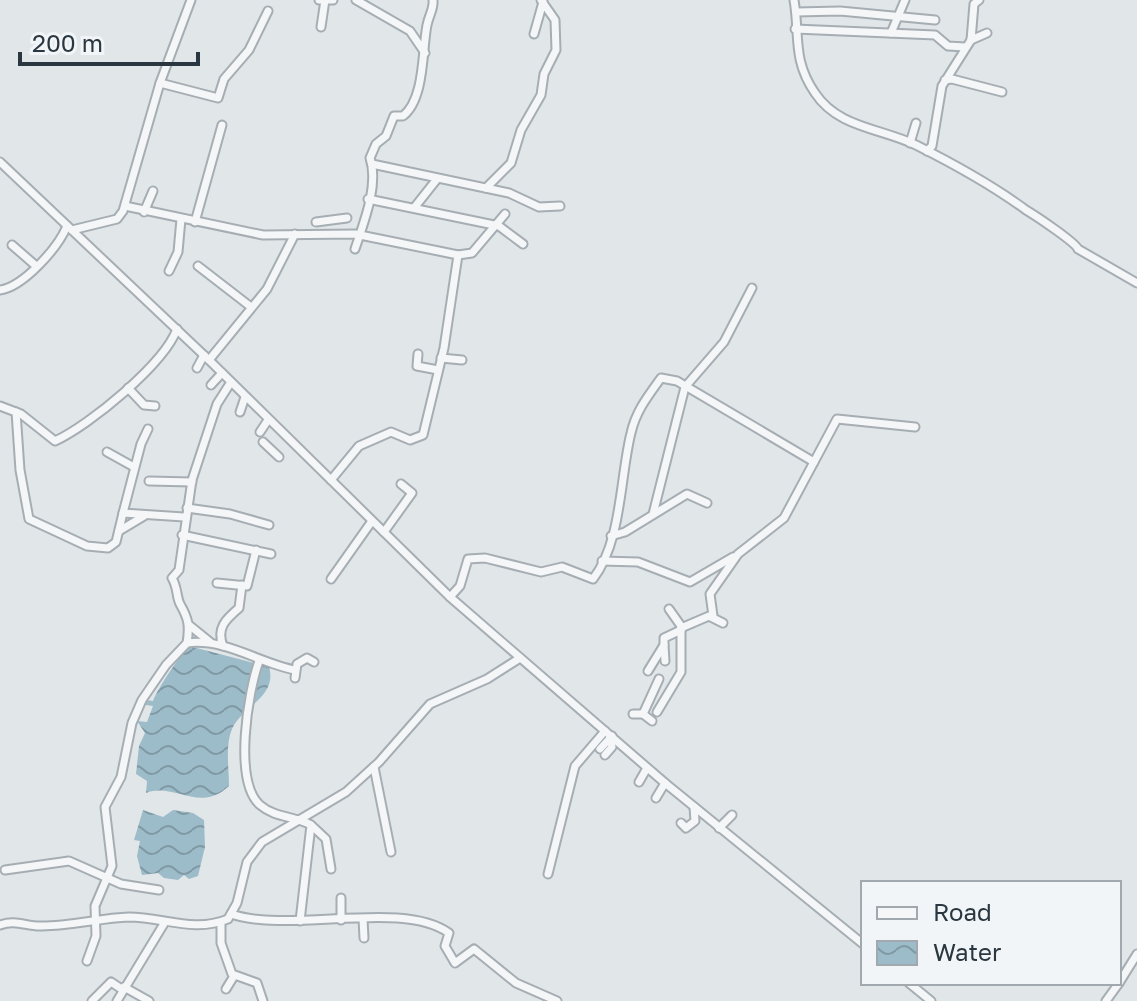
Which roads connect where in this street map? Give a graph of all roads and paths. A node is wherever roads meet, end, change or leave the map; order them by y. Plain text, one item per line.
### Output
1 (191, 0) edge
2 (322, 0) edge
3 (333, 0) edge
4 (356, 0) edge
5 (433, 0) edge
6 (794, 0) edge
7 (905, 0) edge
8 (979, 0) edge
9 (542, 1) edge
10 (268, 11) dead end
11 (796, 12) junction
12 (895, 17) junction
13 (935, 20) dead end
14 (321, 27) dead end
15 (795, 29) junction
16 (891, 33) junction
17 (987, 33) dead end
18 (534, 34) dead end
19 (968, 44) junction
20 (425, 53) junction
21 (945, 80) junction
22 (809, 82) junction
23 (160, 83) junction
24 (803, 90) dead end
25 (1002, 92) dead end
26 (846, 120) junction
27 (916, 123) dead end
28 (222, 125) dead end
29 (849, 131) dead end
30 (910, 143) junction
31 (927, 151) junction
32 (0, 163) edge
33 (372, 164) junction
34 (437, 179) junction
35 (486, 188) junction
36 (153, 191) dead end
37 (368, 199) junction
38 (125, 206) junction
39 (560, 206) dead end
40 (414, 208) junction
41 (144, 212) junction
42 (505, 214) dead end
43 (181, 219) junction
44 (195, 222) junction
45 (316, 222) dead end
46 (493, 225) junction
47 (69, 228) junction
48 (295, 234) junction
49 (343, 234) junction
50 (360, 235) junction
51 (523, 244) dead end
52 (12, 245) dead end
53 (355, 249) dead end
54 (458, 255) junction
55 (35, 265) junction
56 (198, 266) dead end
57 (169, 271) dead end
58 (1137, 283) edge
59 (752, 288) dead end
60 (0, 290) edge
61 (251, 307) junction
62 (177, 329) junction
63 (418, 354) dead end
64 (206, 358) junction
65 (441, 358) junction
66 (462, 360) dead end
67 (197, 368) dead end
68 (438, 370) junction
69 (222, 373) junction
70 (231, 382) junction
71 (211, 385) dead end
72 (685, 387) junction
73 (128, 388) junction
74 (245, 397) junction
75 (0, 406) edge
76 (155, 406) dead end
77 (16, 412) junction
78 (240, 412) dead end
79 (268, 420) junction
80 (915, 427) dead end
81 (148, 429) dead end
82 (260, 432) dead end
83 (287, 437) junction
84 (263, 442) dead end
85 (107, 452) dead end
86 (814, 462) junction
87 (134, 467) junction
88 (331, 480) junction
89 (149, 481) dead end
90 (192, 482) junction
91 (401, 484) dead end
92 (707, 503) dead end
93 (187, 508) junction
94 (123, 513) junction
95 (653, 514) junction
96 (145, 516) junction
97 (184, 517) junction
98 (372, 521) junction
99 (269, 525) dead end
100 (119, 531) junction
101 (384, 532) junction
102 (182, 535) junction
103 (611, 536) junction
104 (256, 550) junction
105 (271, 554) dead end
106 (738, 554) junction
107 (602, 561) junction
108 (166, 569) dead end
109 (178, 572) junction
110 (331, 579) dead end
111 (217, 583) dead end
112 (242, 585) junction
113 (450, 597) junction
114 (669, 609) dead end
115 (713, 616) junction
116 (723, 623) dead end
117 (189, 625) junction
118 (681, 629) junction
119 (210, 642) junction
120 (187, 643) junction
121 (664, 645) junction
122 (223, 646) junction
123 (520, 658) junction
124 (259, 661) junction
125 (665, 661) dead end
126 (314, 662) dead end
127 (657, 712) dead end
128 (633, 714) dead end
129 (643, 714) junction
130 (652, 721) dead end
131 (609, 735) junction
132 (602, 752) dead end
133 (374, 767) junction
134 (647, 768) junction
135 (639, 782) dead end
136 (665, 783) junction
137 (656, 798) dead end
138 (693, 805) junction
139 (732, 815) dead end
140 (296, 820) junction
141 (681, 823) dead end
142 (311, 825) junction
143 (719, 828) junction
144 (391, 852) dead end
145 (331, 869) dead end
146 (5, 870) dead end
147 (548, 874) dead end
148 (106, 878) junction
149 (159, 890) dead end
150 (341, 898) dead end
151 (231, 914) junction
152 (363, 919) junction
153 (341, 920) junction
154 (98, 921) junction
155 (300, 921) junction
156 (165, 922) junction
157 (221, 922) junction
158 (0, 925) edge
159 (364, 938) dead end
160 (861, 942) edge
161 (1137, 954) edge
162 (87, 961) dead end
163 (234, 976) junction
164 (1121, 980) edge
165 (912, 985) edge
166 (124, 988) junction
167 (226, 989) dead end
168 (92, 1001) edge
169 (117, 1001) edge
170 (149, 1001) edge
171 (263, 1001) edge
172 (557, 1001) edge
173 (931, 1001) edge

1 - 23 street
2 - 3 street
2 - 14 street
4 - 20 street
5 - 20 street
6 - 11 street
7 - 12 street
8 - 19 street
9 - 18 street
9 - 35 street
10 - 23 street
11 - 12 street
11 - 15 street
12 - 13 street
12 - 16 street
15 - 16 street
15 - 22 street
16 - 19 street
17 - 19 street
19 - 21 street
20 - 33 street
21 - 25 street
21 - 31 street
22 - 24 street
22 - 26 street
23 - 38 street
26 - 29 street
26 - 30 street
27 - 30 street
28 - 44 street
30 - 31 street
31 - 58 street
32 - 47 street
33 - 34 street
33 - 37 street
34 - 35 street
34 - 40 street
35 - 39 street
36 - 41 street
37 - 40 street
37 - 50 street
38 - 41 street
38 - 47 street
40 - 46 street
41 - 43 street
42 - 46 street
43 - 44 street
43 - 57 street
44 - 48 street
45 - 49 street
46 - 51 street
46 - 54 street
47 - 55 street
47 - 62 street
48 - 49 street
48 - 61 street
49 - 50 street
50 - 53 street
50 - 54 street
52 - 55 street
54 - 65 street
55 - 60 street
56 - 61 street
59 - 72 street
61 - 64 street
62 - 64 street
62 - 73 street
63 - 68 street
64 - 67 street
64 - 69 street
65 - 66 street
65 - 68 street
68 - 88 street
69 - 70 street
69 - 71 street
70 - 74 street
70 - 90 street
72 - 86 street
72 - 95 street
72 - 103 street
73 - 76 street
73 - 77 street
74 - 78 street
74 - 79 street
75 - 77 street
77 - 100 street
79 - 82 street
79 - 83 street
80 - 86 street
81 - 87 street
83 - 84 street
83 - 88 street
85 - 87 street
86 - 106 street
87 - 94 street
88 - 98 street
89 - 90 street
90 - 93 street
91 - 101 street
92 - 95 street
93 - 97 street
93 - 99 street
94 - 96 street
94 - 100 street
95 - 103 street
96 - 97 street
96 - 100 street
97 - 102 street
98 - 101 street
98 - 110 street
101 - 113 street
102 - 104 street
102 - 109 street
103 - 107 street
104 - 105 street
104 - 112 street
106 - 107 street
106 - 115 street
107 - 113 street
108 - 109 street
109 - 117 street
111 - 112 street
112 - 122 street
113 - 123 street
114 - 118 street
115 - 116 street
115 - 118 street
117 - 119 street
117 - 120 street
118 - 121 street
118 - 127 street
119 - 120 street
119 - 122 street
120 - 148 street
121 - 125 street
121 - 129 street
122 - 124 street
123 - 131 street
123 - 133 street
124 - 126 street
124 - 140 street
128 - 129 street
129 - 130 street
131 - 132 street
131 - 134 street
131 - 147 street
133 - 140 street
133 - 144 street
134 - 135 street
134 - 136 street
136 - 137 street
136 - 138 street
138 - 141 street
138 - 143 street
139 - 143 street
140 - 142 street
140 - 151 street
142 - 145 street
142 - 155 street
143 - 160 street
146 - 148 street
148 - 149 street
148 - 154 street
150 - 153 street
151 - 155 street
151 - 157 street
152 - 153 street
152 - 159 street
152 - 172 street
153 - 155 street
154 - 156 street
154 - 158 street
154 - 162 street
156 - 157 street
156 - 166 street
157 - 163 street
161 - 164 street
163 - 167 street
163 - 171 street
165 - 173 street
166 - 168 street
166 - 169 street
166 - 170 street

